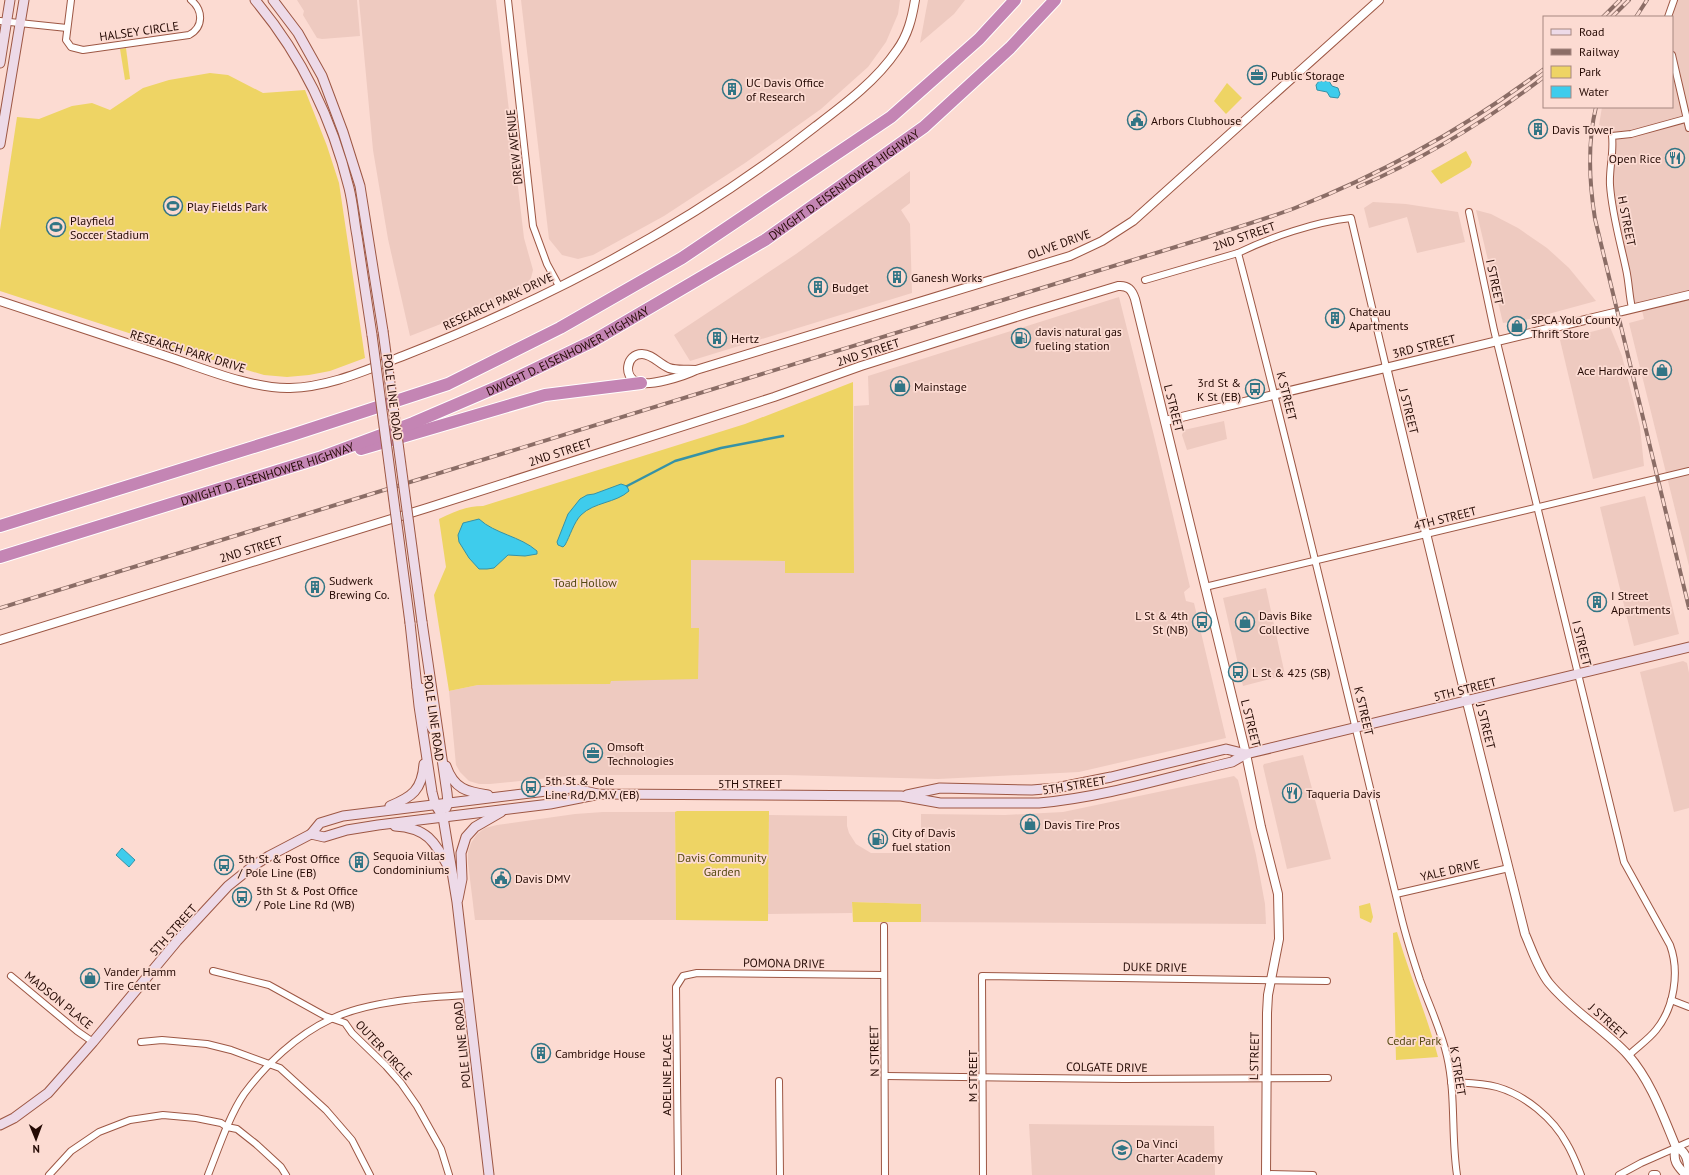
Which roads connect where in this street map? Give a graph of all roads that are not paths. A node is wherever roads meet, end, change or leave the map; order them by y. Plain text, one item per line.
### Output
1 (10, 0) edge
2 (24, 0) edge
3 (71, 0) edge
4 (191, 0) edge
5 (255, 0) edge
6 (273, 0) edge
7 (508, 0) edge
8 (915, 0) edge
9 (1009, 0) edge
10 (1015, 0) edge
11 (1055, 0) edge
12 (1378, 0) edge
13 (1674, 0) edge
14 (1668, 16) edge
15 (3, 21) edge
16 (21, 23) junction
17 (67, 28) junction
18 (978, 39) junction
19 (1673, 59) edge
20 (0, 63) edge
21 (1688, 119) edge
22 (1689, 128) edge
23 (0, 144) edge
24 (1469, 212) dead end
25 (1352, 218) joint
26 (1238, 253) junction
27 (1145, 280) dead end
28 (559, 286) junction
29 (1126, 286) joint
30 (1689, 295) edge
31 (0, 301) edge
32 (1632, 308) junction
33 (1497, 340) junction
34 (1386, 367) junction
35 (696, 370) junction
36 (641, 383) junction
37 (1275, 394) junction
38 (1165, 421) junction
39 (319, 458) junction
40 (1689, 471) edge
41 (1538, 507) junction
42 (0, 526) edge
43 (1427, 534) junction
44 (0, 557) edge
45 (1316, 561) junction
46 (1205, 587) junction
47 (0, 640) edge
48 (1689, 647) edge
49 (1578, 673) junction
50 (417, 687) junction
51 (1467, 700) junction
52 (1356, 727) junction
53 (438, 734) junction
54 (441, 750) junction
55 (426, 753) junction
56 (1246, 754) junction
57 (598, 794) junction
58 (902, 796) junction
59 (500, 797) junction
60 (448, 803) junction
61 (435, 804) junction
62 (508, 809) junction
63 (378, 811) junction
64 (443, 817) junction
65 (378, 825) junction
66 (311, 834) junction
67 (1509, 868) junction
68 (452, 873) junction
69 (1396, 894) junction
70 (457, 902) junction
71 (884, 926) dead end
72 (213, 971) dead end
73 (884, 975) junction
74 (11, 976) dead end
75 (683, 976) joint
76 (982, 976) joint
77 (1272, 979) junction
78 (1327, 981) dead end
79 (469, 995) junction
80 (1671, 1000) junction
81 (1689, 1007) edge
82 (331, 1019) junction
83 (93, 1042) junction
84 (141, 1042) dead end
85 (1628, 1056) junction
86 (269, 1065) junction
87 (886, 1076) junction
88 (983, 1076) junction
89 (1328, 1078) dead end
90 (1266, 1079) junction
91 (779, 1081) dead end
92 (1451, 1082) junction
93 (0, 1125) edge
94 (227, 1127) junction
95 (1689, 1142) edge
96 (1676, 1147) junction
97 (1266, 1174) edge
98 (49, 1175) edge
99 (208, 1175) edge
100 (286, 1175) edge
101 (370, 1175) edge
102 (449, 1175) edge
103 (489, 1175) edge
104 (678, 1175) edge
105 (780, 1175) edge
106 (885, 1175) edge
107 (983, 1175) edge
108 (1313, 1175) edge
109 (1457, 1175) edge
110 (1581, 1175) edge
111 (1618, 1175) edge
112 (1687, 1175) edge

1 - 15 main road
2 - 16 main road
3 - 17 street, HALSEY CIRCLE
4 - 17 street, HALSEY CIRCLE
5 - 50 main road, POLE LINE ROAD, bridge
6 - 53 main road, POLE LINE ROAD, bridge
7 - 28 street, DREW AVENUE
8 - 28 street, RESEARCH PARK DRIVE
9 - 18 highway
10 - 18 highway, DWIGHT D. EISENHOWER HIGHWAY
11 - 39 highway, DWIGHT D. EISENHOWER HIGHWAY
12 - 35 street, OLIVE DRIVE
13 - 14 street
15 - 16 street
15 - 20 main road
16 - 17 street
16 - 23 main road
18 - 42 highway, DWIGHT D. EISENHOWER HIGHWAY
19 - 21 street
21 - 22 street
21 - 32 street, H STREET
24 - 33 street, I STREET
25 - 26 street, 2ND STREET
25 - 34 street, J STREET
26 - 27 street, 2ND STREET
26 - 37 street, K STREET
28 - 31 street, RESEARCH PARK DRIVE
29 - 38 street, L STREET
29 - 47 street, 2ND STREET
30 - 32 street, 3RD STREET
32 - 33 street, 3RD STREET
33 - 34 street, 3RD STREET
33 - 41 street, I STREET
34 - 37 street, 3RD STREET
34 - 43 street, J STREET
35 - 36 street, OLIVE DRIVE
35 - 36 street, OLIVE DRIVE
36 - 39 highway
37 - 38 street, 3RD STREET
37 - 45 street, K STREET
38 - 46 street, L STREET
39 - 44 highway, DWIGHT D. EISENHOWER HIGHWAY
40 - 41 street, 4TH STREET
41 - 43 street, 4TH STREET
41 - 49 street, I STREET
43 - 45 street, 4TH STREET
43 - 51 street, J STREET
45 - 46 street, 4TH STREET
45 - 52 street, K STREET
46 - 56 street, L STREET
48 - 49 main road, 5TH STREET
49 - 51 main road, 5TH STREET
49 - 80 street, I STREET
50 - 53 main road
50 - 55 main road, POLE LINE ROAD
51 - 52 main road, 5TH STREET
51 - 67 street, J STREET
52 - 56 main road, 5TH STREET
52 - 69 street, K STREET
53 - 54 main road, POLE LINE ROAD
54 - 59 main road
54 - 60 main road, POLE LINE ROAD
55 - 61 main road, POLE LINE ROAD
55 - 63 main road
56 - 58 main road, 5TH STREET
56 - 58 main road, 5TH STREET
56 - 77 street, L STREET
57 - 58 main road, 5TH STREET
57 - 59 main road, 5TH STREET
57 - 62 main road, 5TH STREET
59 - 60 main road, 5TH STREET
60 - 61 main road, 5TH STREET
60 - 64 main road, POLE LINE ROAD
61 - 63 main road, 5TH STREET
61 - 64 main road, POLE LINE ROAD
62 - 64 main road, 5TH STREET
62 - 70 main road
63 - 66 main road, 5TH STREET
64 - 65 main road, 5TH STREET
64 - 68 main road, POLE LINE ROAD
65 - 66 main road, 5TH STREET
65 - 68 main road
66 - 83 main road, 5TH STREET
67 - 69 street, YALE DRIVE
67 - 85 street, J STREET
68 - 70 main road, POLE LINE ROAD
69 - 92 street, K STREET
70 - 79 main road, POLE LINE ROAD
71 - 73 street, N STREET
72 - 82 street, OUTER CIRCLE
73 - 75 street, POMONA DRIVE
73 - 87 street, N STREET
74 - 83 street, MADSON PLACE
75 - 104 street, ADELINE PLACE
76 - 77 street, DUKE DRIVE
76 - 88 street, M STREET
77 - 78 street, DUKE DRIVE
77 - 90 street, L STREET
79 - 82 street
79 - 103 main road, POLE LINE ROAD
80 - 81 street
80 - 85 street, I STREET
82 - 86 street
82 - 102 street, OUTER CIRCLE
83 - 93 main road, 5TH STREET
84 - 86 street
85 - 96 street, J STREET
86 - 94 street
86 - 101 street
87 - 88 street, COLGATE DRIVE
87 - 106 street, N STREET
88 - 90 street, COLGATE DRIVE
88 - 107 street, M STREET
89 - 90 street, COLGATE DRIVE
90 - 97 street, L STREET
91 - 105 street
92 - 109 street, K STREET
92 - 110 street
94 - 98 street
94 - 99 street
94 - 100 street
95 - 96 street
96 - 111 street
96 - 112 street, J STREET
96 - 112 street, J STREET
97 - 108 street

